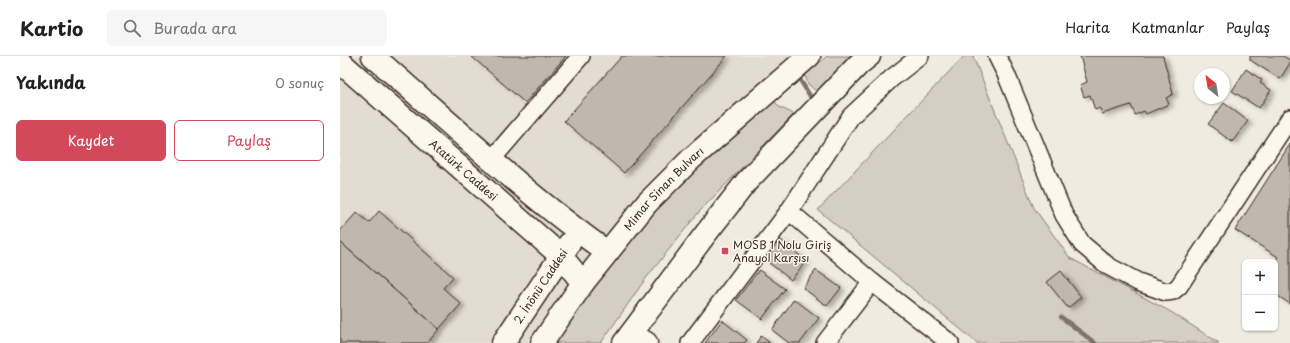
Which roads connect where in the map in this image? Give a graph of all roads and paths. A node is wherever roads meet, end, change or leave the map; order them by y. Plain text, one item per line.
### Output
1 (373, 56) edge
2 (581, 56) edge
3 (809, 56) edge
4 (869, 56) edge
5 (920, 56) edge
6 (997, 56) edge
7 (340, 62) edge
8 (1290, 118) edge
9 (492, 160) junction
10 (789, 211) junction
11 (578, 231) junction
12 (607, 252) junction
13 (561, 256) junction
14 (872, 282) junction
15 (583, 283) junction
16 (634, 340) edge
17 (503, 343) edge
18 (542, 343) edge
19 (690, 343) edge
20 (825, 343) edge
21 (949, 343) edge

1 - 9 main road
2 - 9 street
3 - 12 main road, Mimar Sinan Bulvarı
4 - 16 main road
5 - 10 street
6 - 8 street
7 - 13 main road, Atatürk Caddesi
9 - 11 main road
10 - 14 street
10 - 19 street
11 - 12 main road
11 - 13 main road, 2. İnönü Caddesi
12 - 15 main road, Mimar Sinan Bulvarı
13 - 15 main road, Atatürk Caddesi
13 - 17 main road, 2. İnönü Caddesi
14 - 20 street
14 - 21 street
15 - 18 main road, Mimar Sinan Bulvarı

